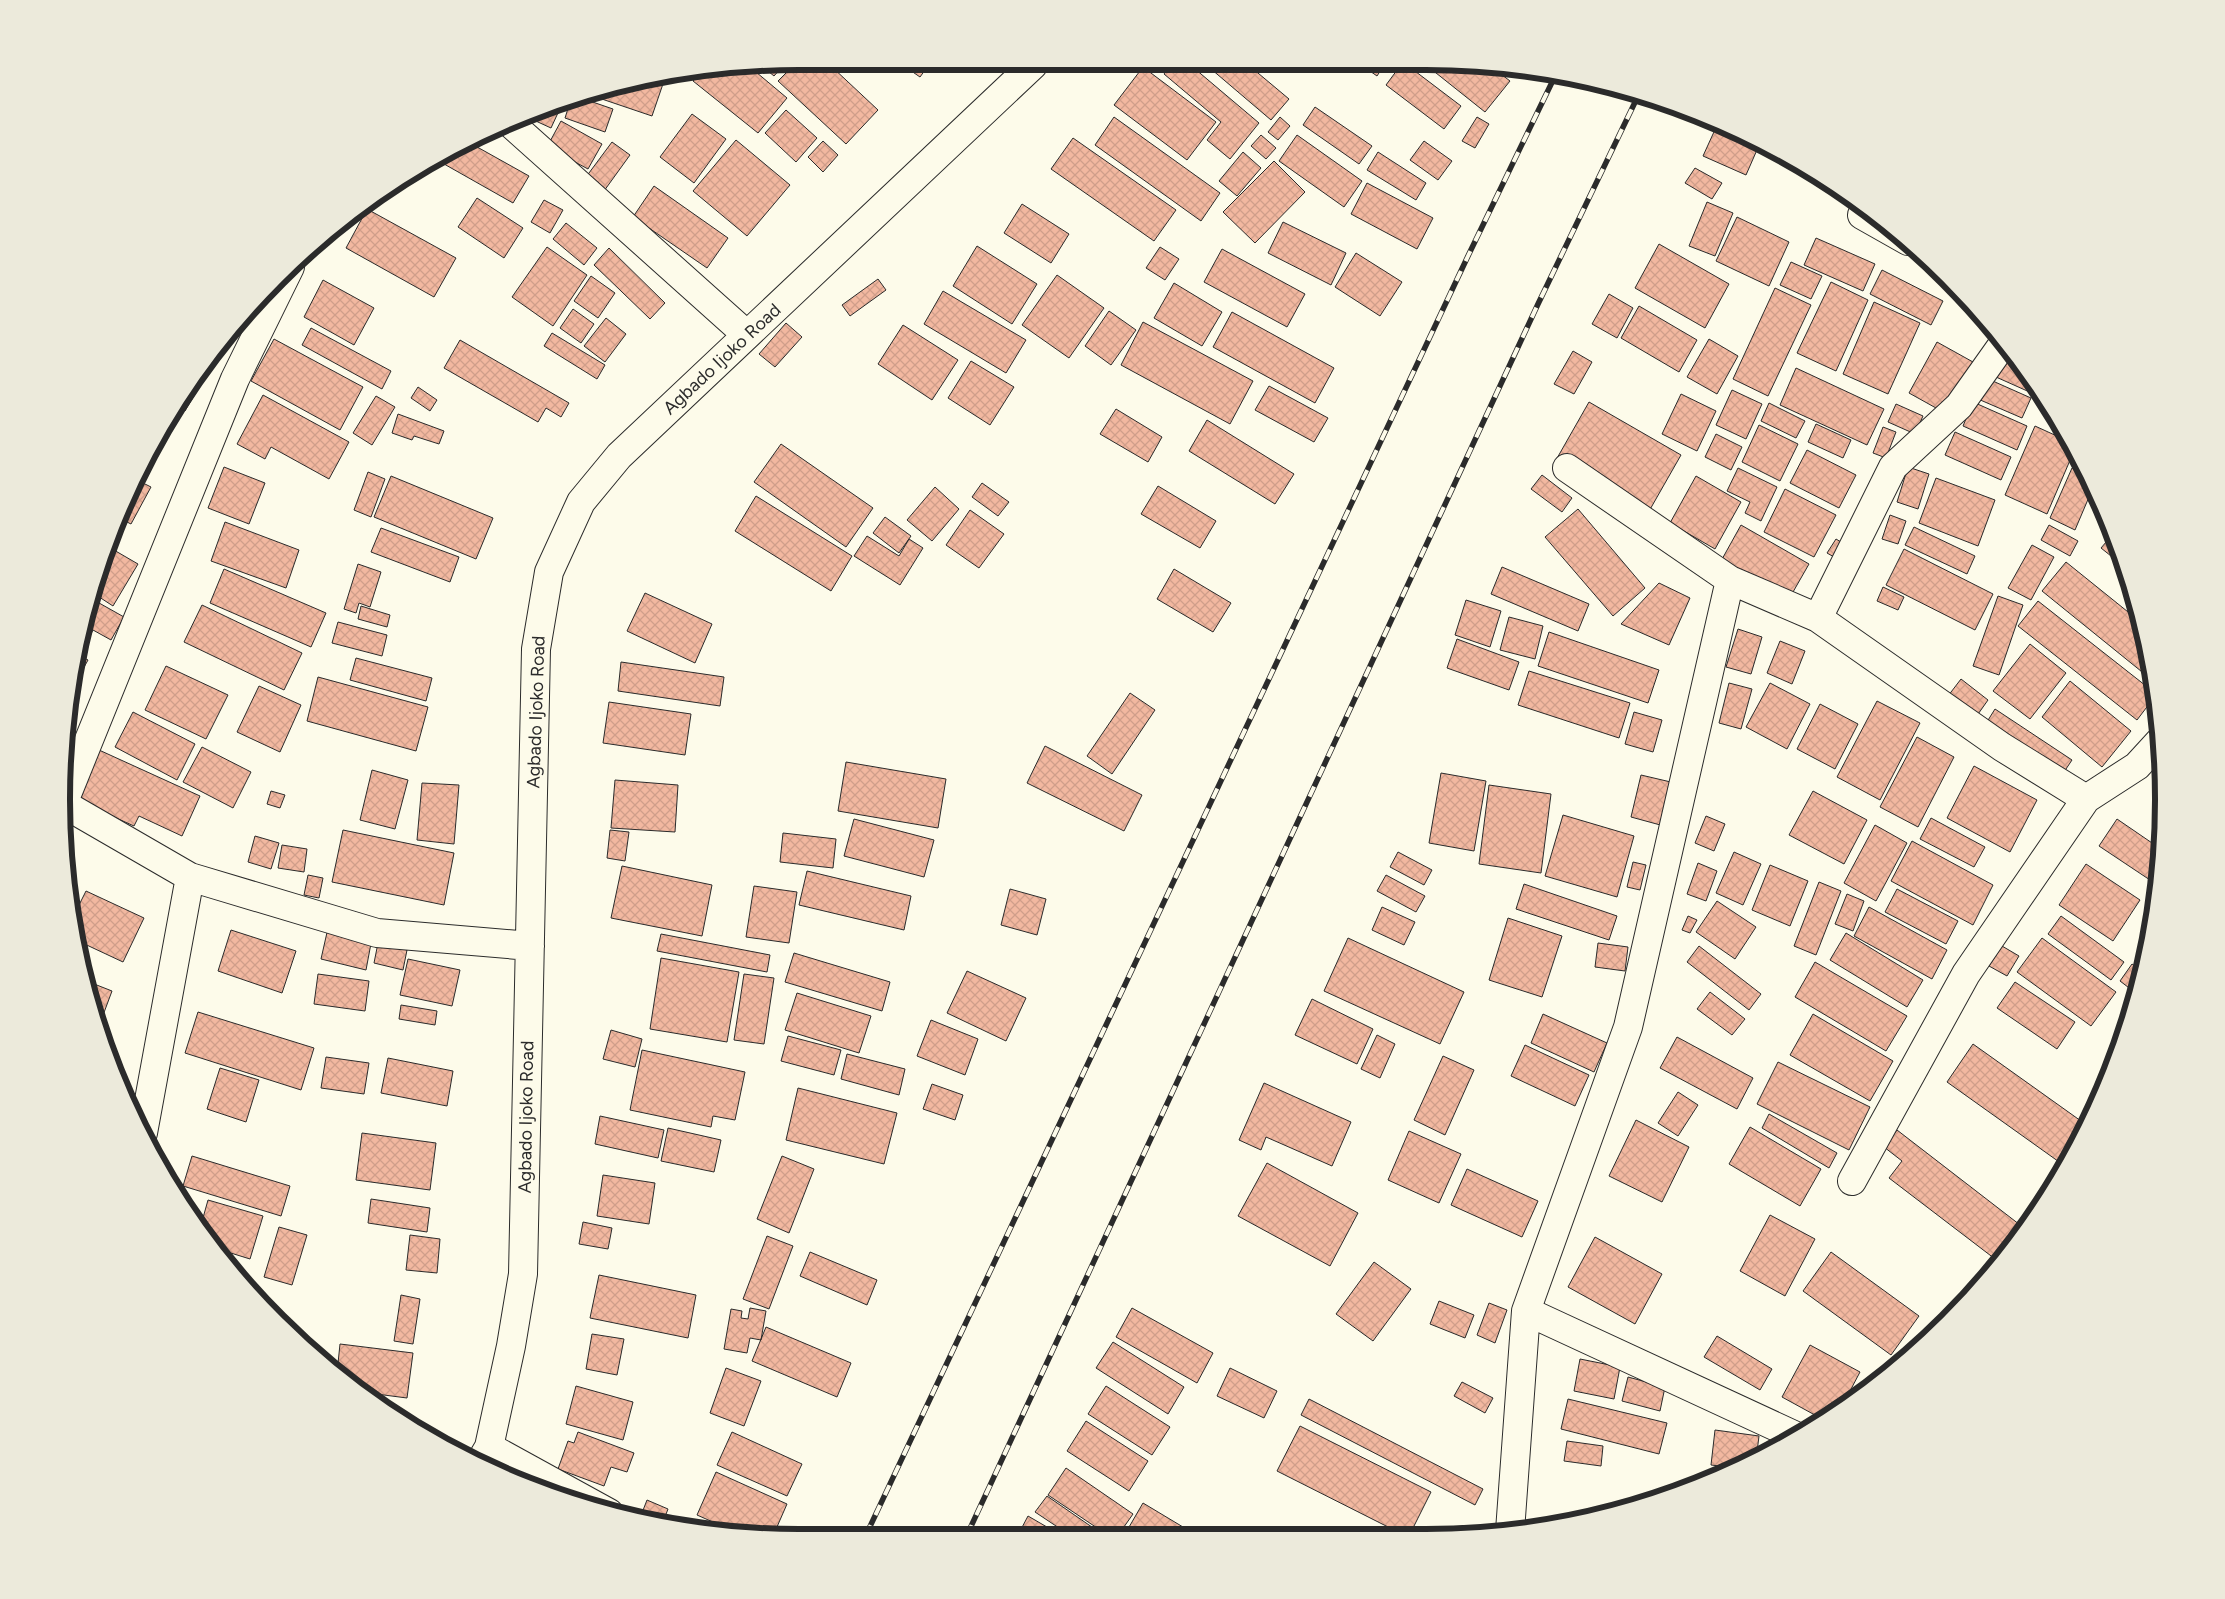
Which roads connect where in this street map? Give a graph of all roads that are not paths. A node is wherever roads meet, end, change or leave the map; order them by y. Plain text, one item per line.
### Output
1 (1028, 70) edge
2 (516, 128) edge
3 (279, 289) edge
4 (747, 335) junction
5 (1999, 349) edge
6 (1567, 468) dead end
7 (1730, 580) junction
8 (1818, 618) junction
9 (2153, 749) edge
10 (71, 782) edge
11 (2086, 799) junction
12 (70, 808) edge
13 (190, 877) junction
14 (530, 946) junction
15 (144, 1121) edge
16 (1852, 1181) dead end
17 (1526, 1311) junction
18 (1788, 1432) edge
19 (484, 1455) edge
20 (535, 1479) edge
21 (1511, 1524) edge

1 - 4 street, Agbado Ijoko Road
2 - 4 street
3 - 10 street
4 - 14 street, Agbado Ijoko Road
5 - 8 street
6 - 7 street
7 - 8 street
7 - 17 street
8 - 11 street
9 - 11 street
11 - 16 street
12 - 13 street
13 - 14 street
13 - 15 street
14 - 19 street, Agbado Ijoko Road
17 - 18 street
17 - 21 street
19 - 20 street

